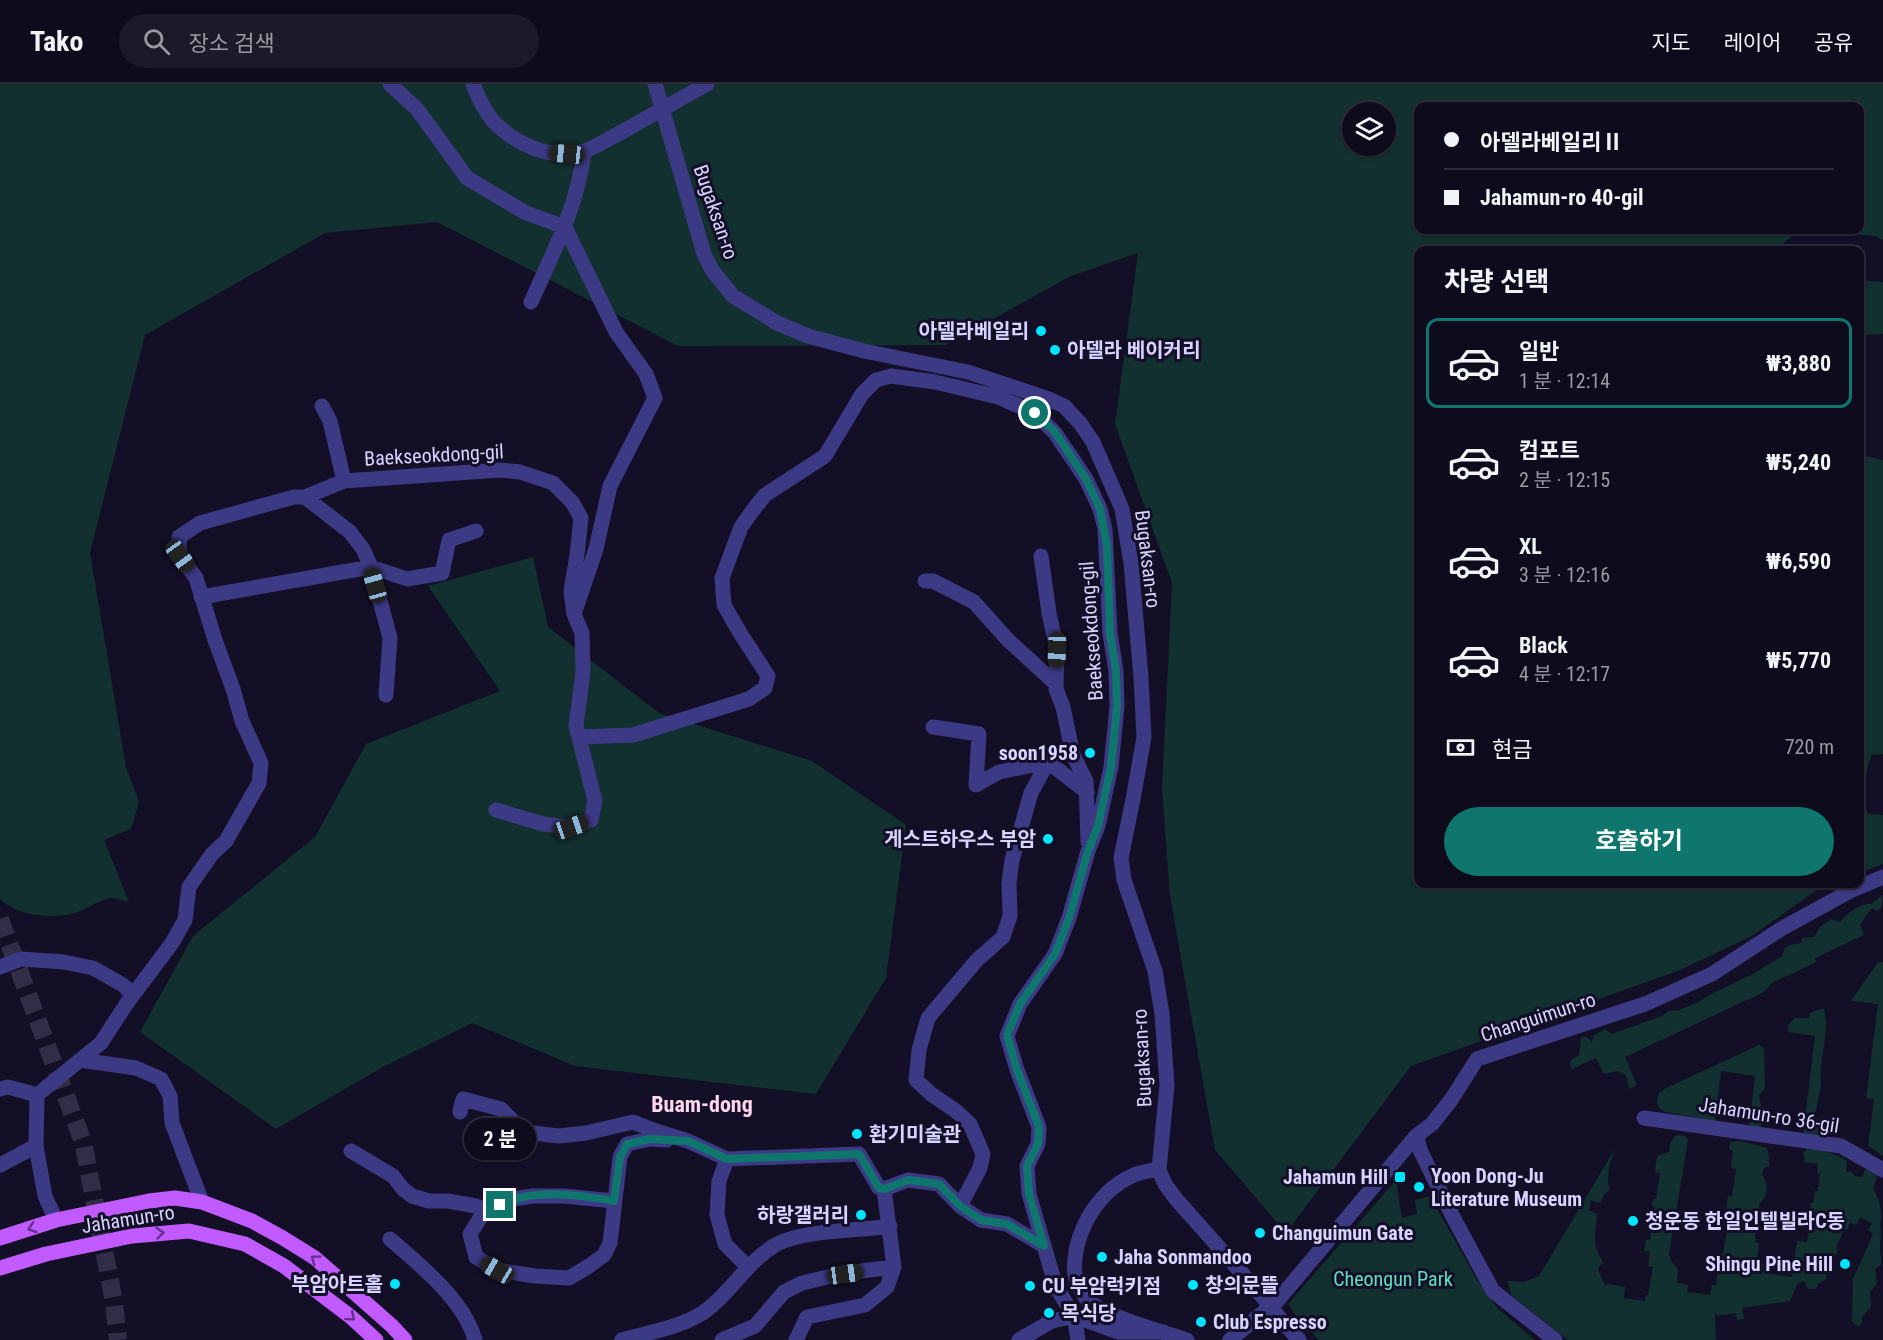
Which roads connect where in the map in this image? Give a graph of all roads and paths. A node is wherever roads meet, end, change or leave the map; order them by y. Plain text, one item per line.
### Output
1 (390, 84) edge
2 (473, 84) edge
3 (656, 84) edge
4 (707, 84) edge
5 (584, 152) junction
6 (565, 227) junction
7 (531, 302) dead end
8 (322, 406) dead end
9 (344, 481) junction
10 (304, 497) junction
11 (476, 531) dead end
12 (1041, 556) dead end
13 (370, 567) junction
14 (925, 581) dead end
15 (201, 597) junction
16 (574, 614) junction
17 (1056, 684) junction
18 (386, 695) dead end
19 (933, 727) dead end
20 (579, 737) junction
21 (1048, 762) junction
22 (1087, 792) junction
23 (496, 810) dead end
24 (1088, 851) junction
25 (1883, 877) edge
26 (1864, 885) edge
27 (1857, 888) edge
28 (0, 967) edge
29 (133, 995) junction
30 (80, 1060) junction
31 (0, 1089) edge
32 (37, 1095) junction
33 (460, 1112) dead end
34 (1644, 1118) dead end
35 (1416, 1136) junction
36 (688, 1141) junction
37 (36, 1146) junction
38 (351, 1151) dead end
39 (727, 1159) junction
40 (0, 1165) edge
41 (1159, 1170) junction
42 (1883, 1170) edge
43 (885, 1189) junction
44 (614, 1201) junction
45 (202, 1202) junction
46 (960, 1206) junction
47 (489, 1211) junction
48 (56, 1220) junction
49 (890, 1226) junction
50 (0, 1238) edge
51 (390, 1239) dead end
52 (1044, 1246) junction
53 (748, 1267) junction
54 (894, 1267) junction
55 (0, 1268) edge
56 (1074, 1316) junction
57 (1163, 1332) junction
58 (376, 1340) edge
59 (405, 1340) edge
60 (475, 1340) edge
61 (622, 1340) edge
62 (722, 1340) edge
63 (796, 1340) edge
64 (1018, 1340) edge
65 (1078, 1340) edge
66 (1187, 1340) edge
67 (1230, 1340) edge
68 (1299, 1340) edge
69 (1555, 1340) edge

1 - 6 street
2 - 5 street
3 - 41 street, Bugaksan-ro
4 - 5 street, bridge
5 - 6 street
6 - 7 street
6 - 16 street
8 - 9 street
9 - 10 street, Baekseokdong-gil
9 - 16 street, Baekseokdong-gil
10 - 13 street
10 - 15 street, Baekseokdong-gil
11 - 13 street
12 - 17 street
13 - 15 street
13 - 18 street
14 - 17 street
15 - 29 street, Baekseokdong-gil
16 - 20 street, Baekseokdong-gil
17 - 22 street
19 - 21 street
20 - 23 street, Baekseokdong-gil
20 - 24 street, Baekseokdong-gil
21 - 22 street
21 - 46 street
22 - 24 street
24 - 52 street, Baekseokdong-gil
25 - 26 street, Changuimun-ro
27 - 35 street, Changuimun-ro
28 - 29 street
29 - 30 street, Baekseokdong-gil
30 - 32 street, Baekseokdong-gil
30 - 45 street, Jahamun-ro
31 - 32 street
32 - 37 street
33 - 36 street
34 - 42 street, Jahamun-ro 36-gil
35 - 67 street, Changuimun-ro
35 - 69 street
36 - 39 street
36 - 44 street
37 - 40 street
37 - 48 street
38 - 47 street
39 - 43 street
39 - 53 street
41 - 57 street
41 - 68 street, bridge
43 - 46 street
43 - 49 street
44 - 47 street
44 - 47 street
45 - 48 main road, Jahamun-ro
59 -> 45 main road, Jahamun-ro
46 - 52 street
48 -> 50 main road, Jahamun-ro
49 - 53 street
49 - 54 street
51 - 60 street
52 - 56 street, Baekseokdong-gil
53 - 61 street
54 - 62 street
54 - 63 street
55 -> 58 main road, Jahamun-ro
56 - 57 street
56 - 64 street
56 - 65 street
57 - 66 street

